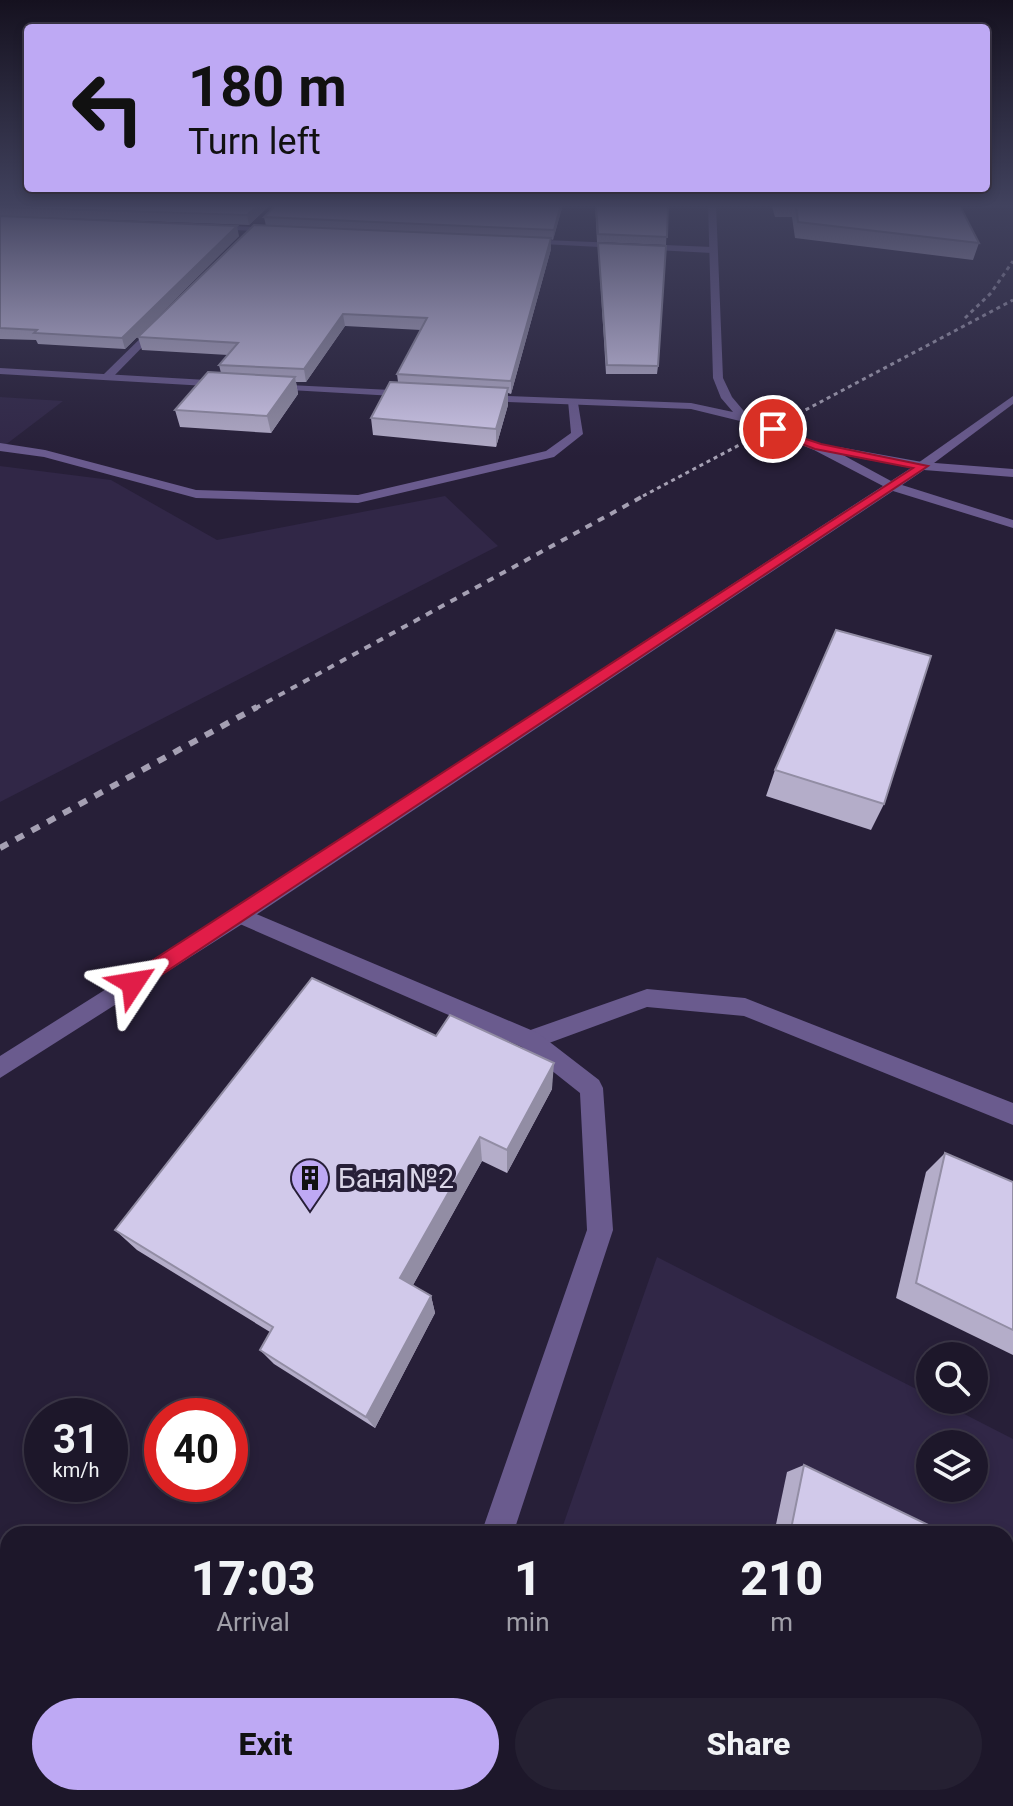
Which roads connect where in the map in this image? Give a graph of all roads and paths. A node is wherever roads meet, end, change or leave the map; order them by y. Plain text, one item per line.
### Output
1 (714, 288) edge
2 (170, 314) edge
3 (0, 371) edge
4 (107, 377) junction
5 (231, 384) edge
6 (262, 386) edge
7 (432, 395) edge
8 (463, 397) edge
9 (1013, 399) edge
10 (572, 403) junction
11 (744, 418) junction
12 (0, 447) edge
13 (818, 447) junction
14 (922, 466) junction
15 (1013, 473) edge
16 (892, 486) junction
17 (1013, 524) edge
18 (240, 915) junction
19 (530, 1040) junction
20 (0, 1068) edge
21 (1013, 1114) edge
22 (500, 1526) edge

1 - 11 street
2 - 4 street
3 - 4 street
4 - 5 street
6 - 7 street
8 - 10 street
9 - 14 street
10 - 11 street
10 - 12 street
11 - 13 street
13 - 14 street
13 - 16 street
14 - 15 street
14 - 16 street
16 - 17 street
16 - 18 street
18 - 19 street
18 - 20 street
19 - 21 street
19 - 22 street

